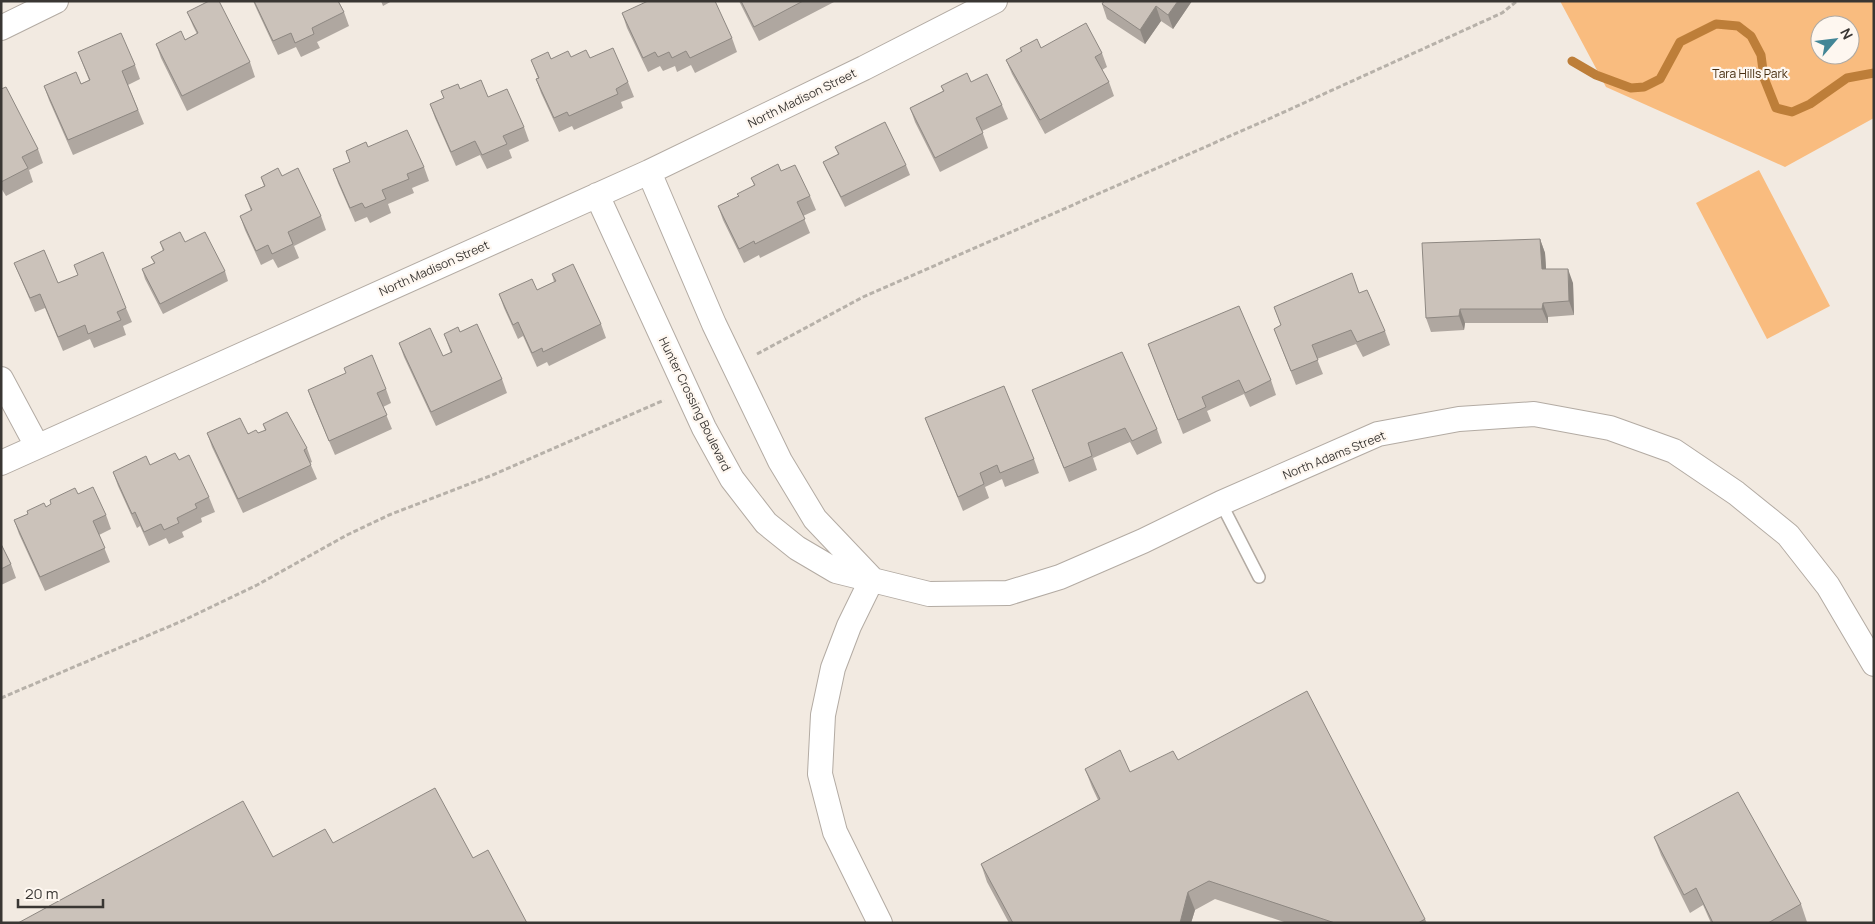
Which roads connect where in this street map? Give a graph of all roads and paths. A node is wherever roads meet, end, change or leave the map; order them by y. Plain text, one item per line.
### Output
1 (56, 1) edge
2 (995, 1) edge
3 (1517, 1) edge
4 (1, 28) edge
5 (649, 172) junction
6 (597, 195) junction
7 (734, 366) junction
8 (1, 378) edge
9 (686, 390) junction
10 (37, 446) junction
11 (1, 463) edge
12 (1221, 503) junction
13 (1259, 577) dead end
14 (872, 579) junction
15 (1871, 651) edge
16 (1, 698) edge
17 (880, 923) edge

1 - 4 street
2 - 5 street, North Madison Street
3 - 7 path
5 - 6 street, North Madison Street
5 - 7 street
6 - 9 street, Hunter Crossing Boulevard
6 - 10 street, North Madison Street
7 - 14 street
8 - 10 street
9 - 14 street, Hunter Crossing Boulevard
9 - 16 path
10 - 11 street, North Madison Street
12 - 13 lane
12 - 14 street, North Adams Street
12 - 15 street, North Adams Street
14 - 17 street

